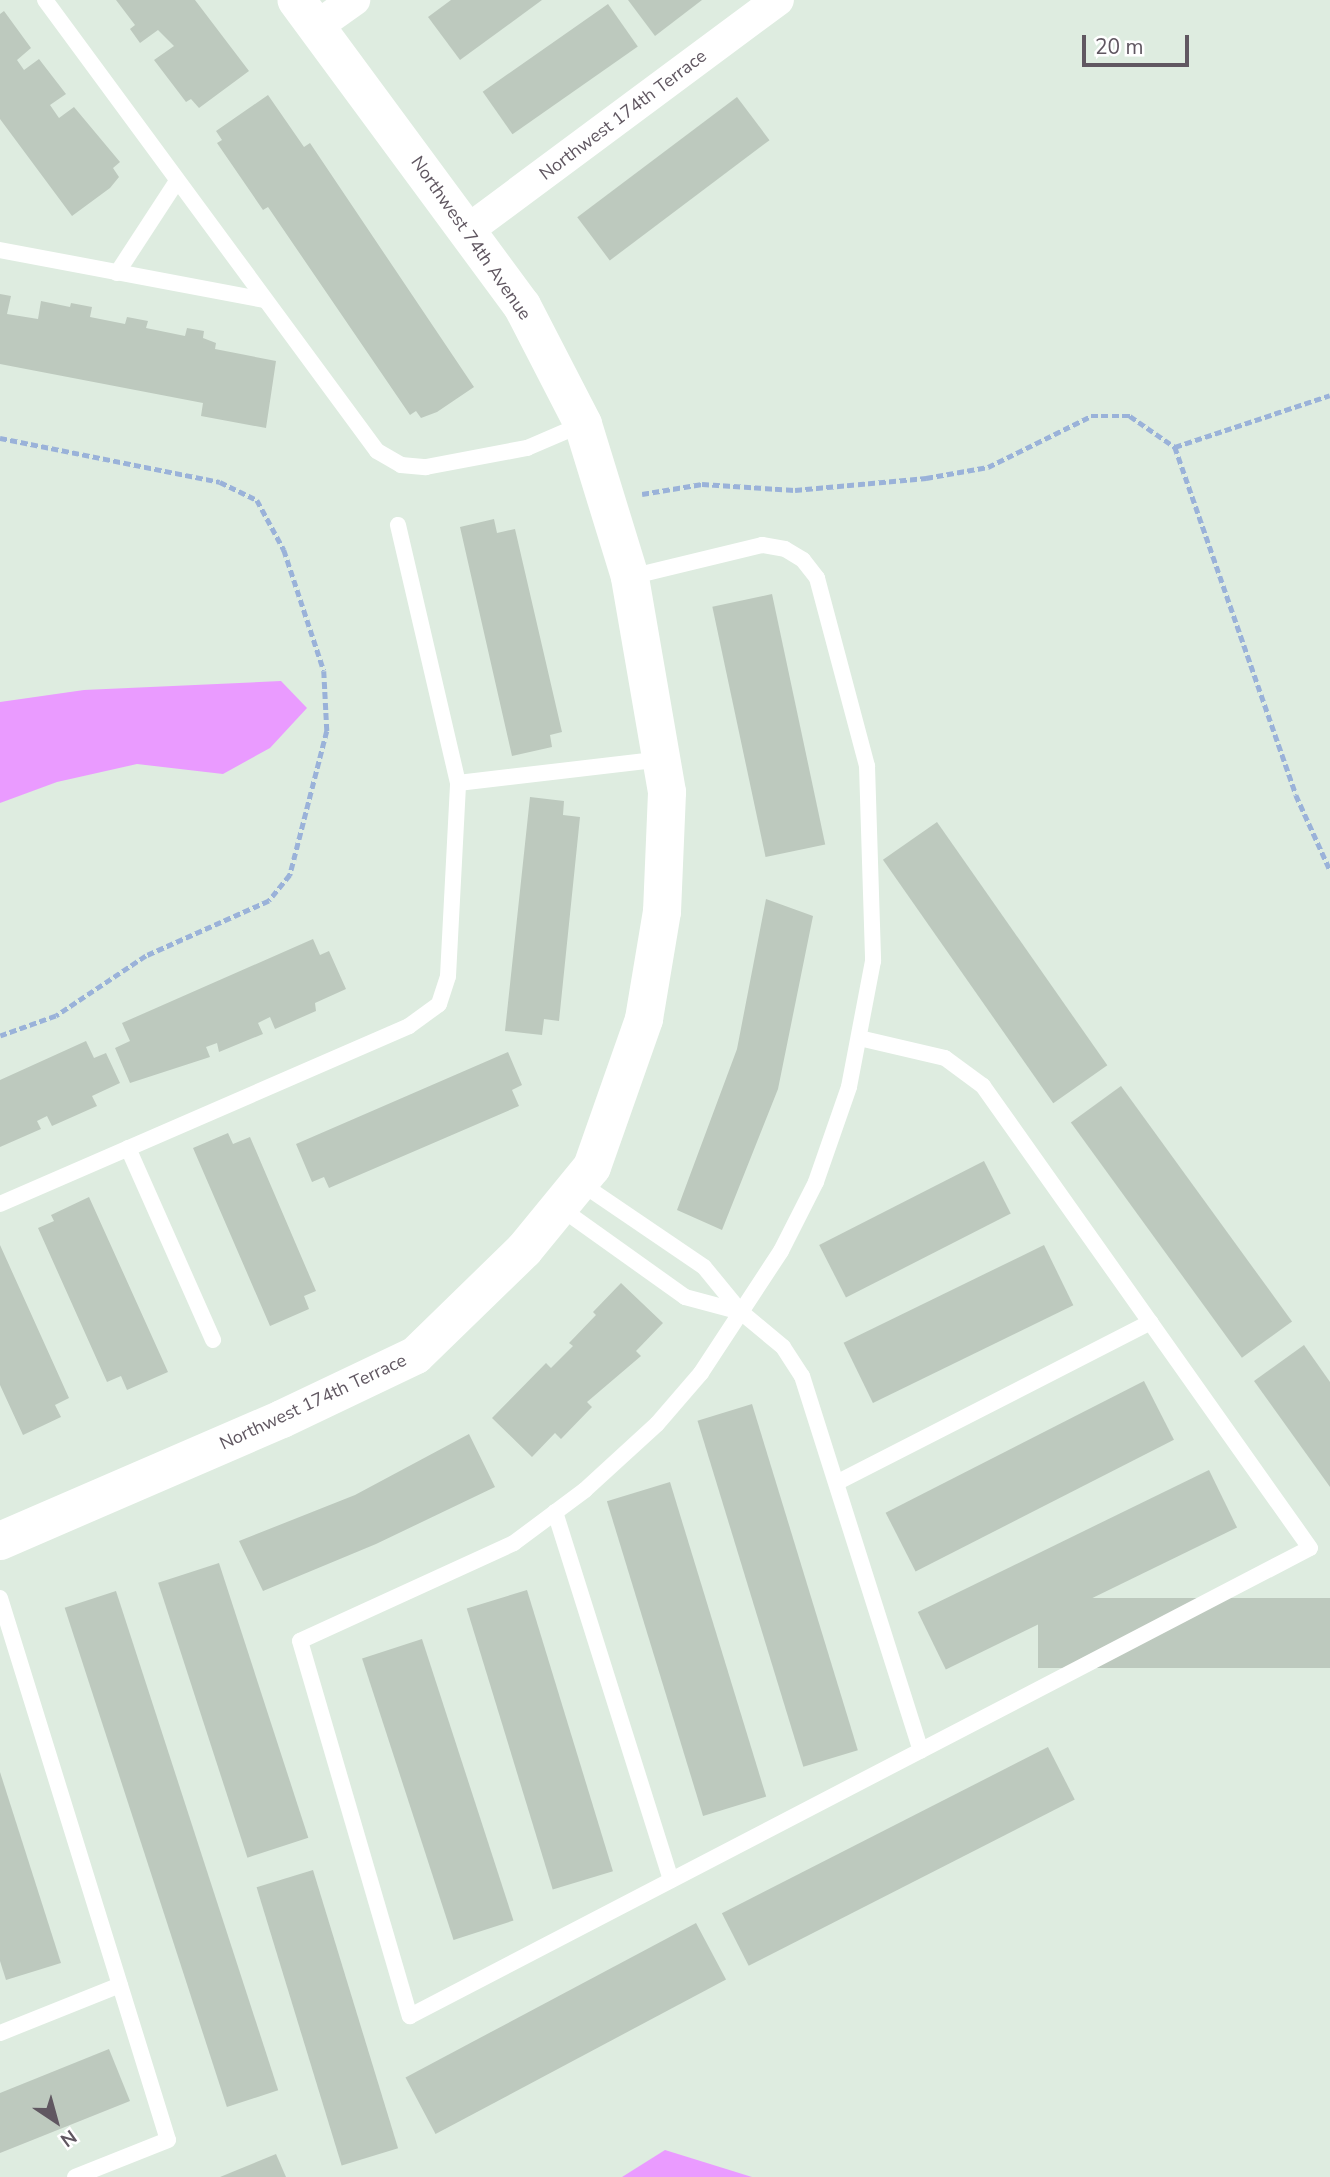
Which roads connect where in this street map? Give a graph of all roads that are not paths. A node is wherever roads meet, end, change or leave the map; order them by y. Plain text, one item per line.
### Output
1 (45, 0) edge
2 (354, 0) edge
3 (778, 0) edge
4 (306, 14) edge
5 (177, 181) junction
6 (468, 230) junction
7 (0, 250) edge
8 (117, 272) junction
9 (265, 300) junction
10 (583, 424) junction
11 (398, 525) dead end
12 (630, 577) junction
13 (661, 759) junction
14 (458, 783) junction
15 (662, 912) joint
16 (859, 1038) junction
17 (128, 1148) junction
18 (569, 1195) junction
19 (0, 1204) edge
20 (741, 1312) junction
21 (1150, 1322) junction
22 (213, 1340) dead end
23 (838, 1482) junction
24 (555, 1512) junction
25 (0, 1541) edge
26 (0, 1598) edge
27 (921, 1751) junction
28 (671, 1880) junction
29 (120, 1985) junction
30 (0, 2033) edge
31 (75, 2177) edge

1 - 5 lane
2 - 4 street
3 - 6 street, Northwest 174th Terrace
4 - 6 street, Northwest 74th Avenue
5 - 8 lane
5 - 9 lane
6 - 10 street, Northwest 74th Avenue
7 - 8 lane
8 - 9 lane
9 - 10 lane
10 - 12 street, Northwest 74th Avenue
11 - 14 lane
12 - 13 street, Northwest 74th Avenue
12 - 16 lane
13 - 14 lane
13 - 15 street, Northwest 74th Avenue
14 - 17 lane
15 - 18 street, Northwest 174th Terrace
16 - 20 lane
16 - 21 lane
17 - 19 lane
17 - 22 lane
18 - 20 lane
18 - 20 lane
18 - 25 street, Northwest 174th Terrace
20 - 23 lane
20 - 24 lane
21 - 23 lane
21 - 27 lane
23 - 27 lane
24 - 28 lane
24 - 28 lane
26 - 29 lane
27 - 28 lane
29 - 30 lane
29 - 31 lane

